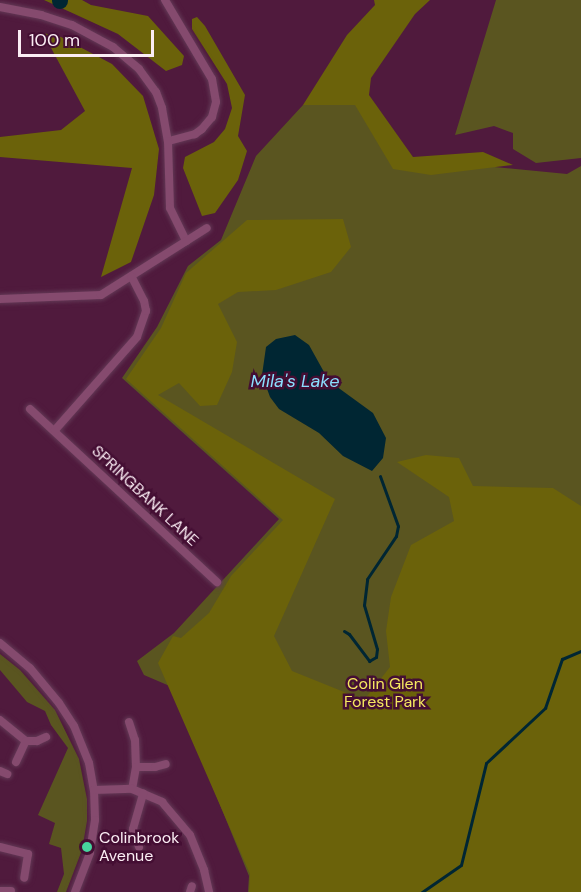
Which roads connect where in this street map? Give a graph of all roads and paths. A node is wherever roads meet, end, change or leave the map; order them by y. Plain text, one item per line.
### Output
1 (165, 0) edge
2 (0, 8) edge
3 (168, 141) junction
4 (207, 228) dead end
5 (186, 241) junction
6 (132, 277) junction
7 (0, 299) edge
8 (30, 409) dead end
9 (55, 430) junction
10 (217, 582) dead end
11 (0, 643) edge
12 (0, 720) edge
13 (129, 722) dead end
14 (46, 737) dead end
15 (26, 741) junction
16 (16, 762) dead end
17 (166, 764) dead end
18 (136, 766) junction
19 (132, 789) junction
20 (94, 790) junction
21 (143, 793) junction
22 (0, 847) edge
23 (139, 847) dead end
24 (24, 878) dead end
25 (0, 891) edge
26 (10, 891) edge
27 (75, 892) edge
28 (209, 892) edge

1 - 3 street
2 - 3 street
3 - 5 street
4 - 5 street
5 - 6 street
6 - 7 street
6 - 9 street
8 - 9 street, SPRINGBANK LANE
9 - 10 street, SPRINGBANK LANE
11 - 20 street
12 - 15 street
13 - 18 street
14 - 15 street
15 - 16 street
17 - 18 street
18 - 19 street
19 - 20 street
19 - 21 street
20 - 27 street
21 - 23 street
21 - 28 street
22 - 24 street
25 - 26 street

